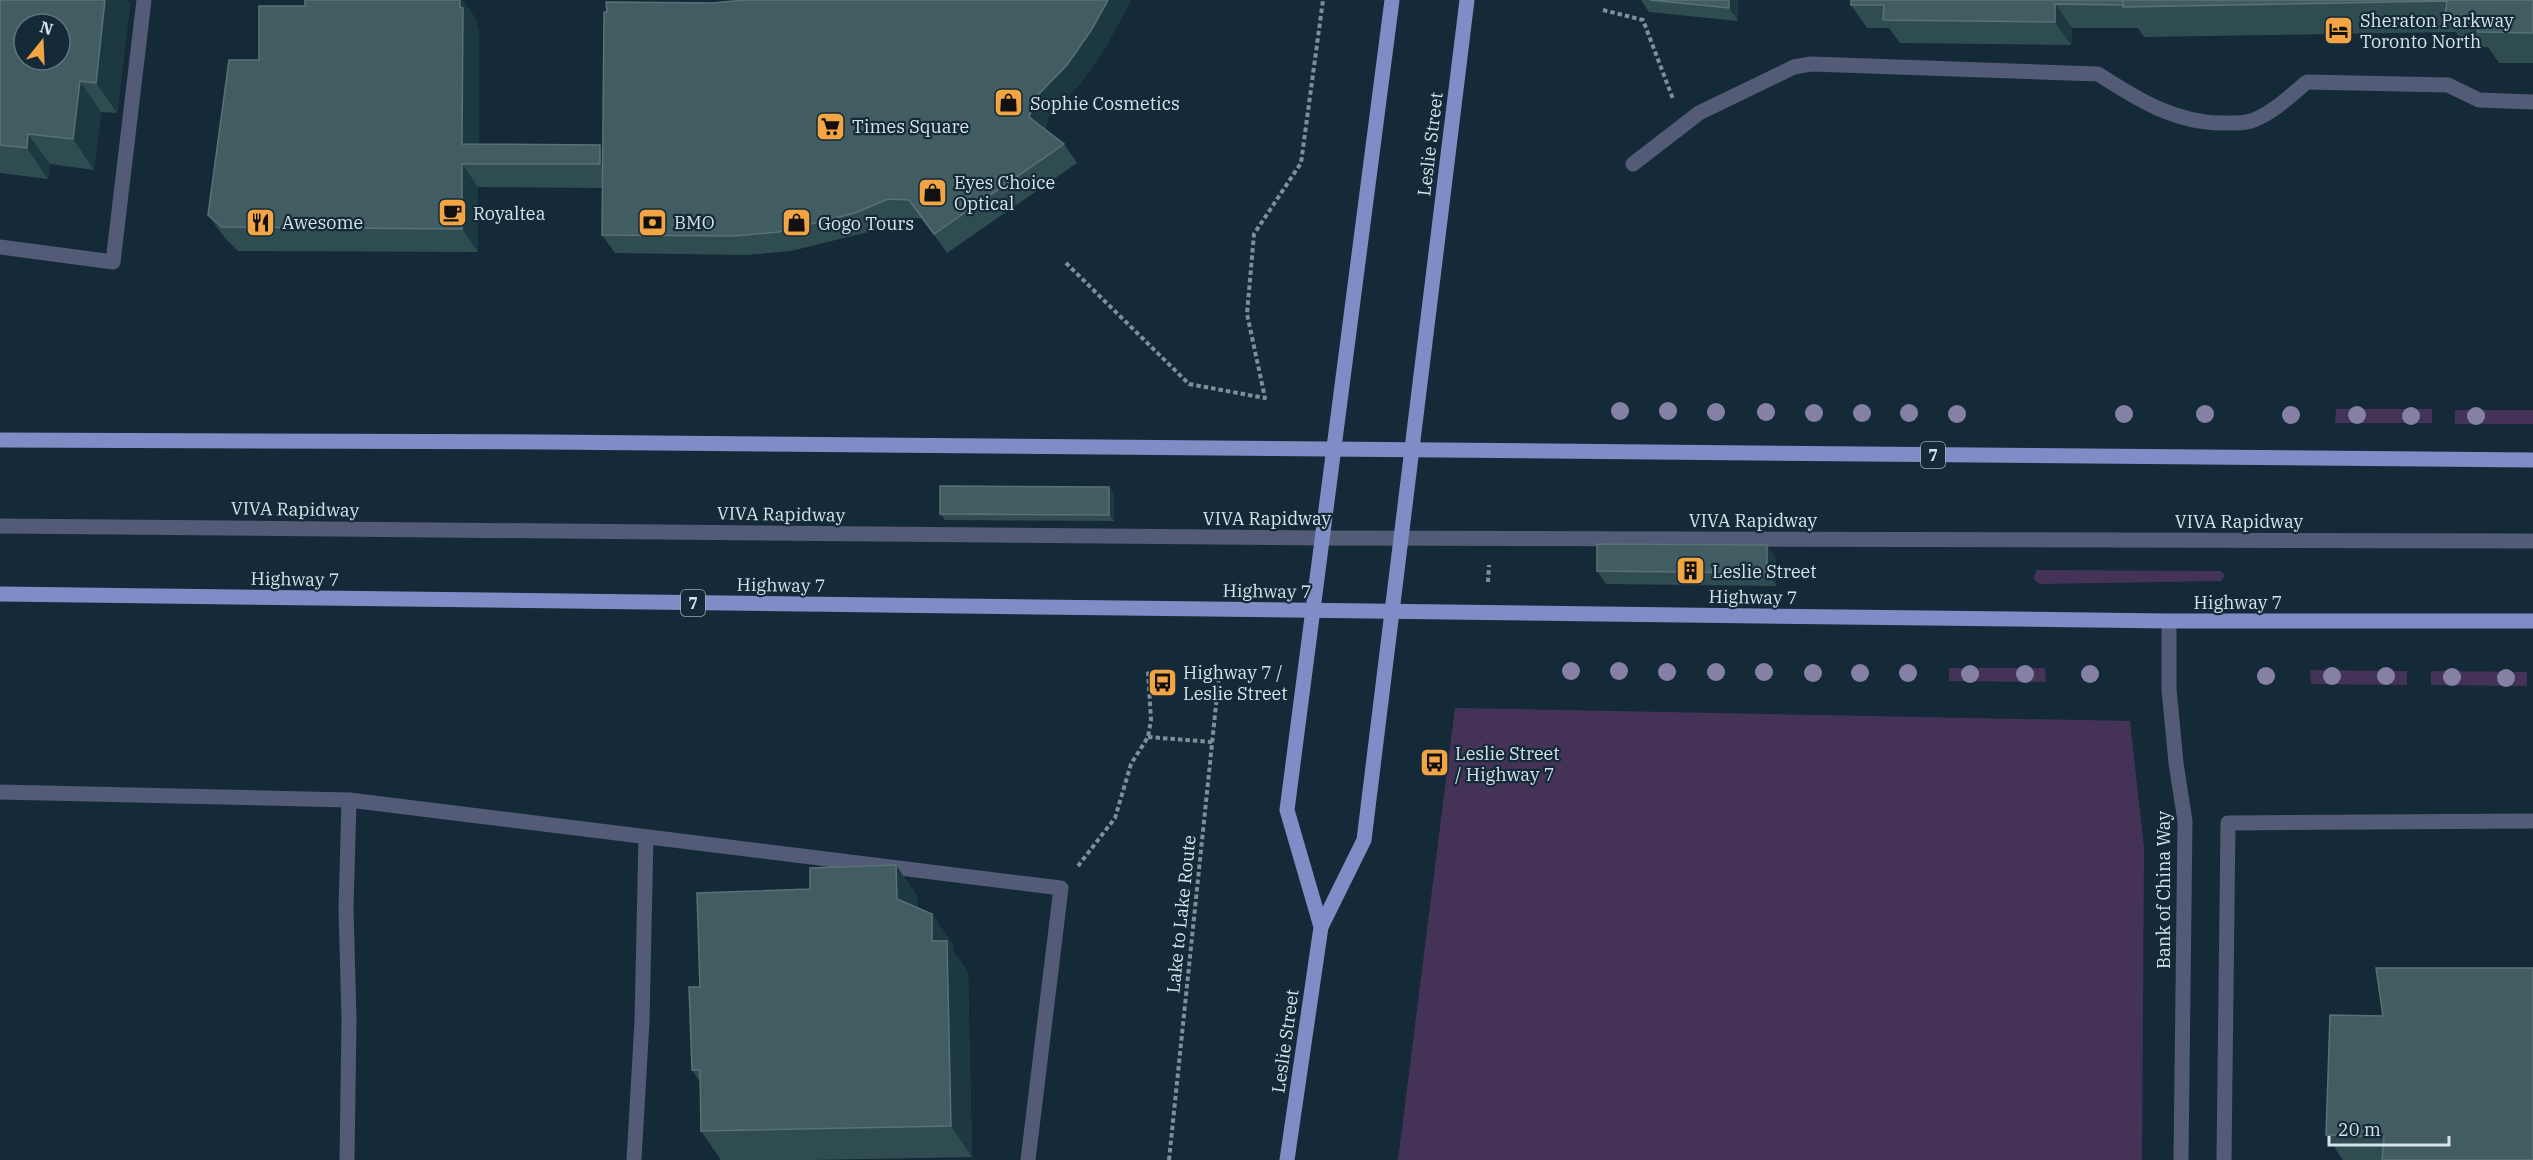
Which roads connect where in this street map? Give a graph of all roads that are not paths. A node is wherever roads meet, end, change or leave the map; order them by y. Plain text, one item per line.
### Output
1 (144, 0) edge
2 (1392, 0) edge
3 (1467, 0) edge
4 (2533, 102) edge
5 (1633, 164) dead end
6 (0, 247) edge
7 (0, 440) edge
8 (1334, 450) junction
9 (1412, 451) junction
10 (2533, 460) edge
11 (0, 525) edge
12 (1322, 538) junction
13 (1401, 538) junction
14 (2533, 541) edge
15 (0, 594) edge
16 (1312, 611) junction
17 (1392, 612) junction
18 (2169, 621) junction
19 (2533, 621) edge
20 (0, 792) edge
21 (349, 800) junction
22 (2533, 821) edge
23 (646, 837) junction
24 (1320, 927) junction
25 (348, 1160) edge
26 (634, 1160) edge
27 (1028, 1160) edge
28 (1287, 1160) edge
29 (2181, 1160) edge
30 (2224, 1160) edge

1 - 6 lane
2 - 8 main road, Leslie Street
3 - 9 main road, Leslie Street
4 - 5 lane
7 - 8 main road, 7
8 - 9 main road, 7
8 - 12 main road, Leslie Street
9 - 10 main road, 7
9 - 13 main road, Leslie Street
11 - 12 lane, VIVA Rapidway
12 - 13 lane, VIVA Rapidway
12 - 16 main road, Leslie Street
13 - 14 lane, VIVA Rapidway
13 - 17 main road, Leslie Street
15 - 16 main road, Highway 7 / 7
16 - 17 main road, Highway 7 / 7
16 - 24 main road, Leslie Street
17 - 18 main road, Highway 7 / 7
17 - 24 main road, Leslie Street
18 - 19 main road, Highway 7 / 7
18 - 29 lane, Bank of China Way
20 - 21 lane
21 - 23 lane
21 - 25 lane
22 - 30 lane
23 - 26 lane
23 - 27 lane
24 - 28 main road, Leslie Street

